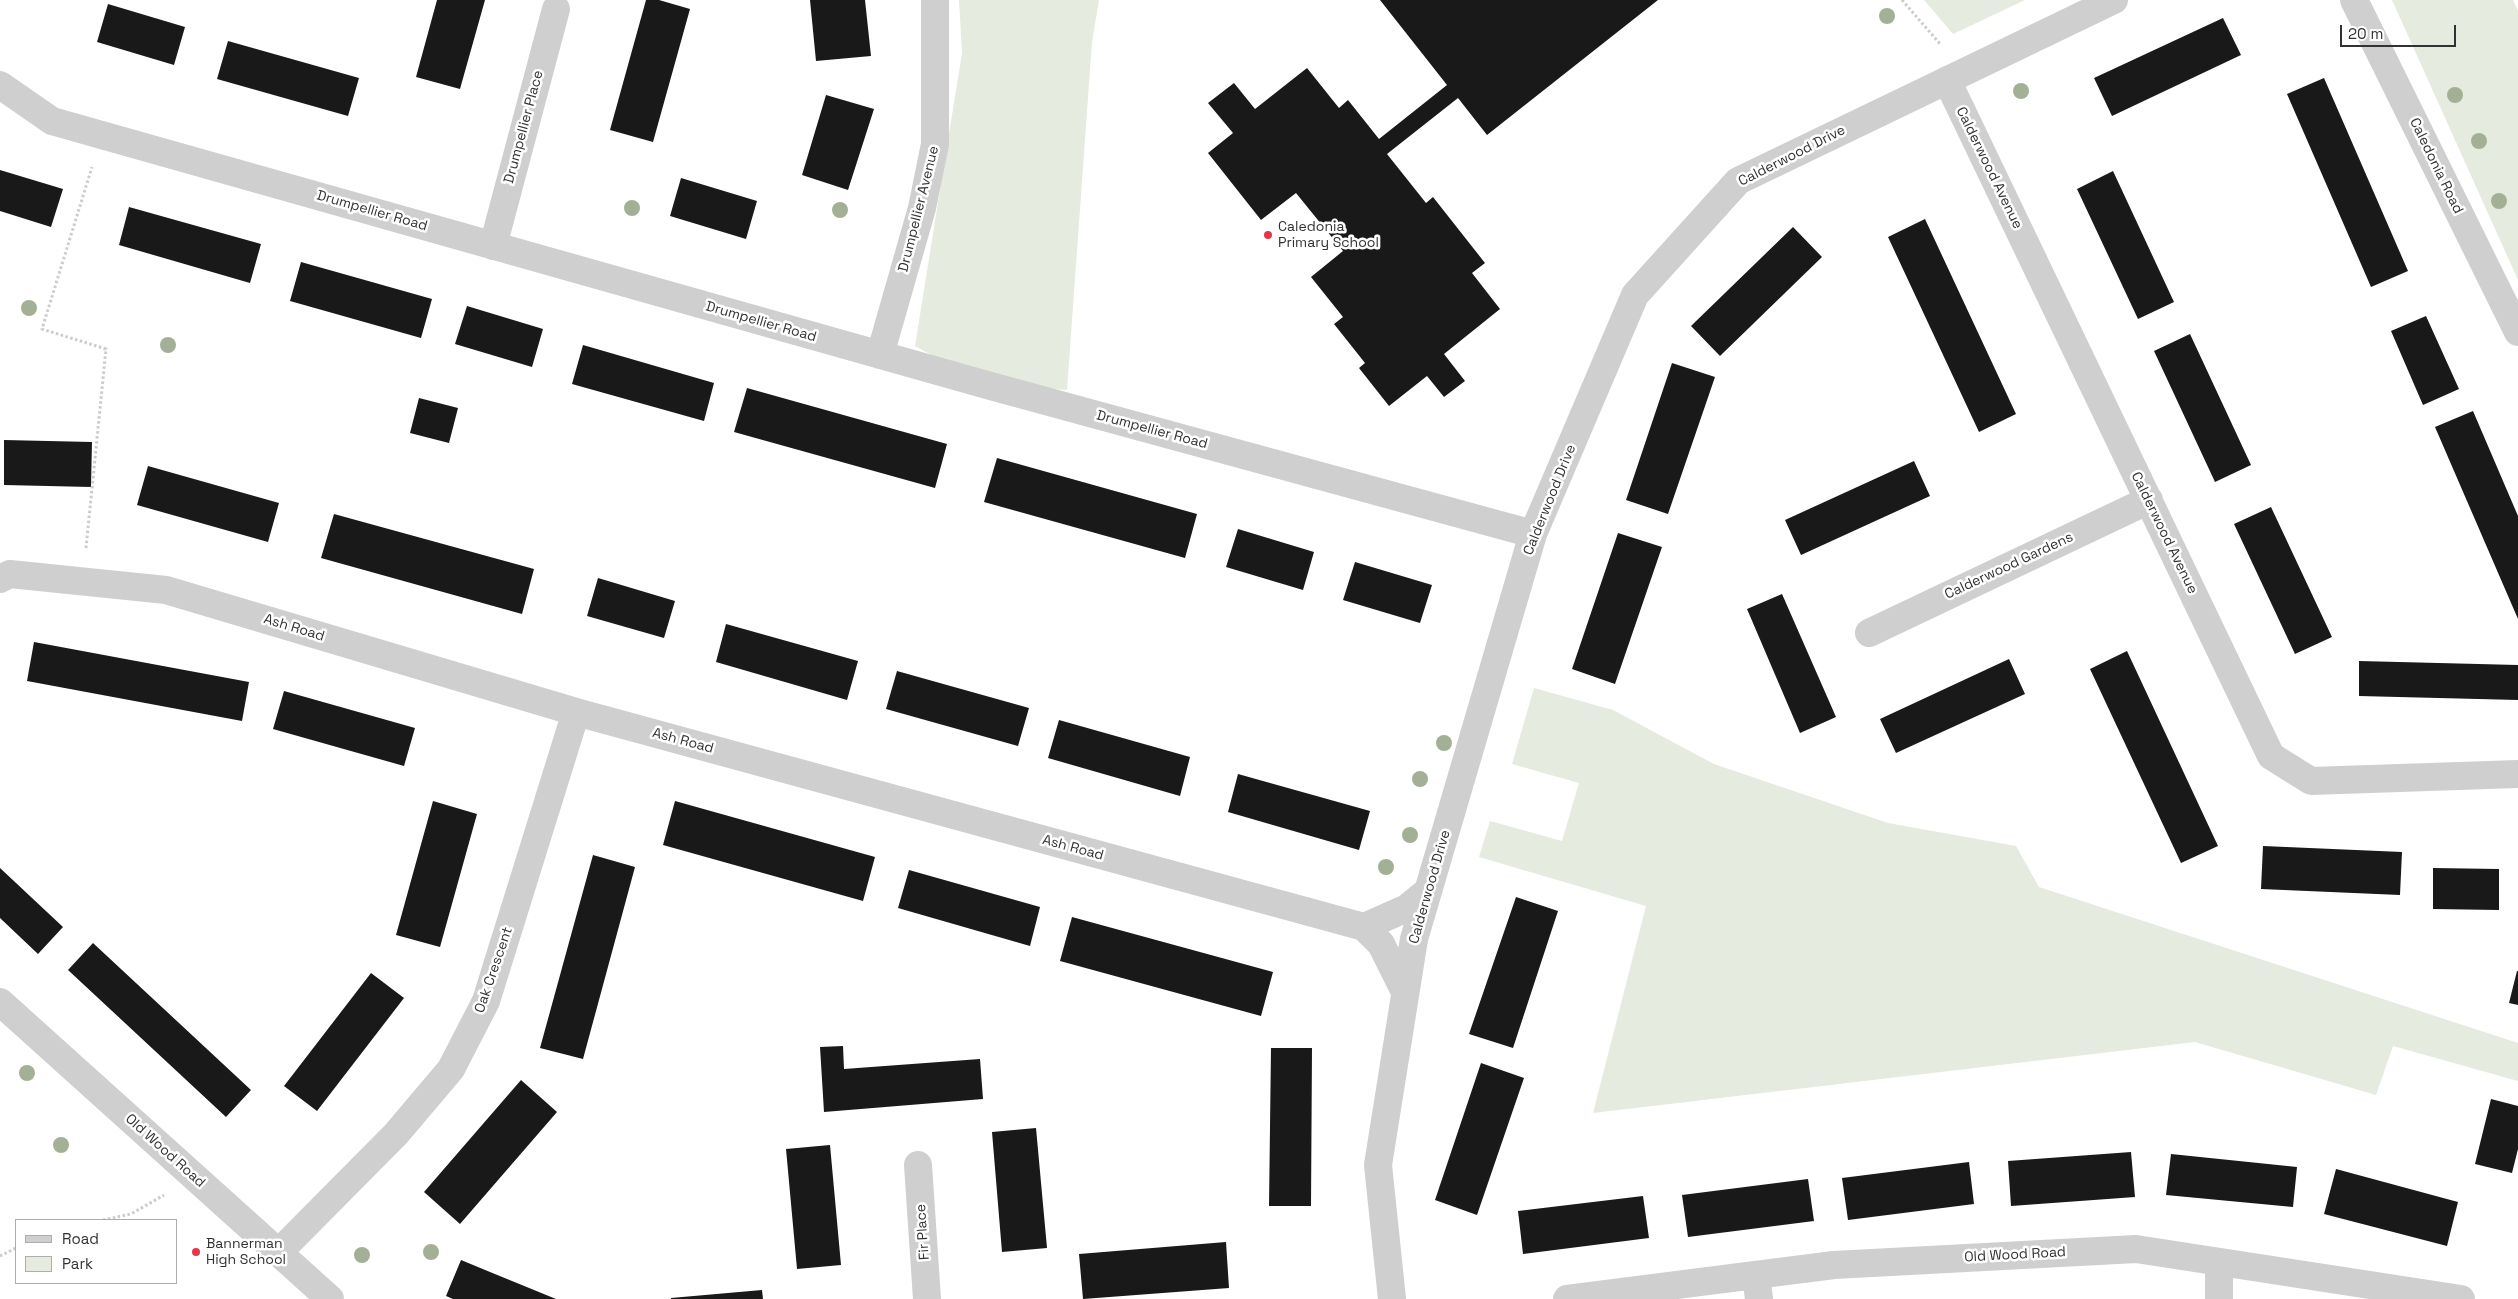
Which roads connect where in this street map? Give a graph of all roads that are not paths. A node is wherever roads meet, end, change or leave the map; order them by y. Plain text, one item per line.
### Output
1 (935, 0) edge
2 (2114, 0) edge
3 (2354, 0) edge
4 (556, 9) dead end
5 (1947, 80) junction
6 (0, 85) edge
7 (492, 246) junction
8 (2518, 332) edge
9 (880, 355) junction
10 (2148, 500) junction
11 (1533, 534) junction
12 (0, 579) edge
13 (1869, 633) dead end
14 (576, 712) junction
15 (2518, 774) edge
16 (1428, 892) junction
17 (1364, 927) junction
18 (1405, 992) junction
19 (0, 1002) edge
20 (918, 1165) dead end
21 (278, 1253) junction
22 (2219, 1262) junction
23 (1757, 1287) edge
24 (330, 1299) edge
25 (927, 1299) edge
26 (1392, 1299) edge
27 (1567, 1299) edge
28 (2219, 1299) edge
29 (2461, 1299) edge

1 - 9 street, Drumpellier Avenue
2 - 5 street, Calderwood Drive
3 - 8 street, Caledonia Road
4 - 7 street, Drumpellier Place
5 - 10 street, Calderwood Avenue
5 - 11 street, Calderwood Drive
6 - 7 street, Drumpellier Road
7 - 9 street, Drumpellier Road
9 - 11 street, Drumpellier Road
10 - 13 street, Calderwood Gardens
10 - 15 street, Calderwood Avenue
11 - 16 street, Calderwood Drive
12 - 14 street, Ash Road
14 - 17 street, Ash Road
14 - 21 street, Oak Crescent
16 - 17 street
16 - 18 street, Calderwood Drive
17 - 18 street
18 - 26 street, Calderwood Drive
19 - 21 street, Old Wood Road
20 - 25 street, Fir Place
21 - 24 street, Old Wood Road
22 - 23 street, Old Wood Road
22 - 28 street
22 - 29 street, Old Wood Road
23 - 27 street, Old Wood Road

